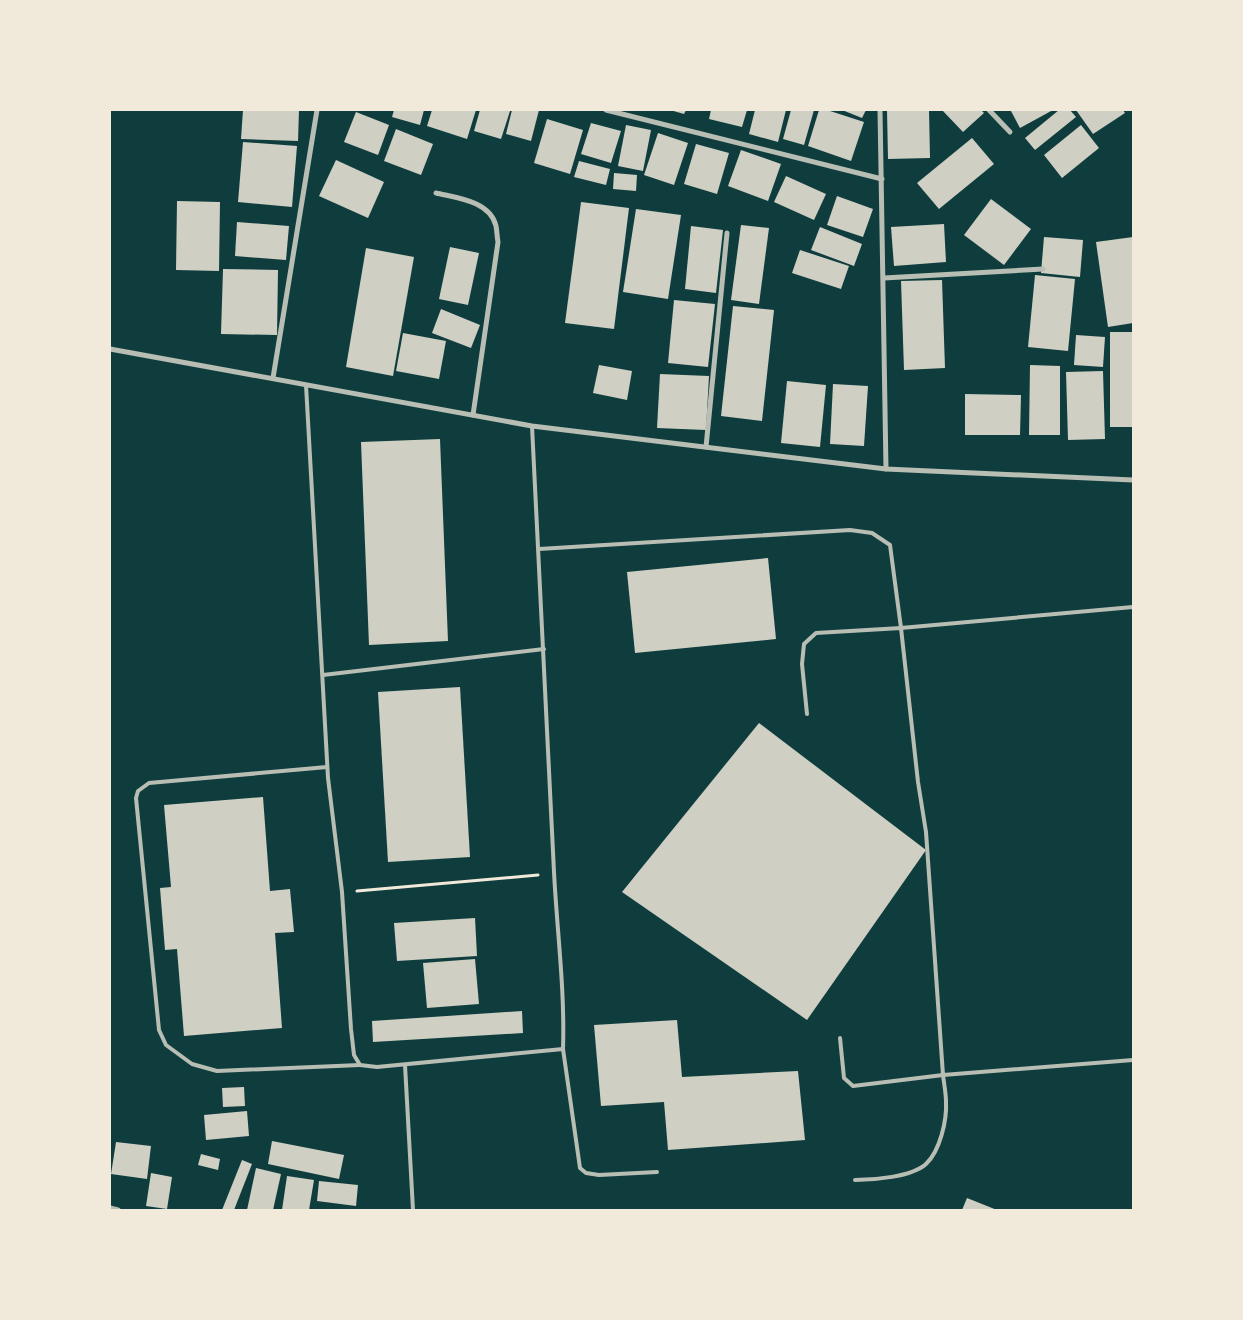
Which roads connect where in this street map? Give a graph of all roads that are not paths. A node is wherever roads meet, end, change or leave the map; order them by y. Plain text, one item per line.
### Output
1 (317, 110) edge
2 (606, 110) edge
3 (880, 110) edge
4 (989, 110) edge
5 (1010, 132) dead end
6 (882, 179) junction
7 (436, 192) dead end
8 (727, 232) dead end
9 (1042, 269) dead end
10 (884, 278) junction
11 (110, 349) edge
12 (273, 378) junction
13 (306, 385) junction
14 (473, 416) junction
15 (532, 426) junction
16 (706, 447) junction
17 (886, 469) junction
18 (1133, 480) edge
19 (539, 549) junction
20 (1133, 606) edge
21 (901, 628) junction
22 (544, 649) junction
23 (323, 675) junction
24 (807, 714) dead end
25 (327, 767) junction
26 (840, 1038) dead end
27 (563, 1049) junction
28 (1133, 1060) edge
29 (360, 1065) junction
30 (405, 1065) junction
31 (943, 1075) junction
32 (657, 1172) dead end
33 (854, 1180) dead end
34 (110, 1208) edge
35 (118, 1210) edge
36 (413, 1210) edge

1 - 12 street
2 - 6 street
3 - 6 street
4 - 5 street
6 - 10 street
7 - 14 street
8 - 16 street
9 - 10 street
10 - 17 street
11 - 12 street
12 - 13 street
13 - 14 street
13 - 23 lane
14 - 15 street
15 - 16 street
15 - 19 lane
16 - 17 street
17 - 18 street
19 - 21 lane
19 - 22 lane
20 - 21 lane
21 - 24 lane
21 - 31 lane
22 - 23 lane
22 - 27 lane
23 - 25 lane
25 - 29 lane
25 - 29 lane
26 - 31 lane
27 - 30 lane
27 - 32 lane
28 - 31 lane
29 - 30 lane
30 - 36 lane
31 - 33 lane
34 - 35 street

